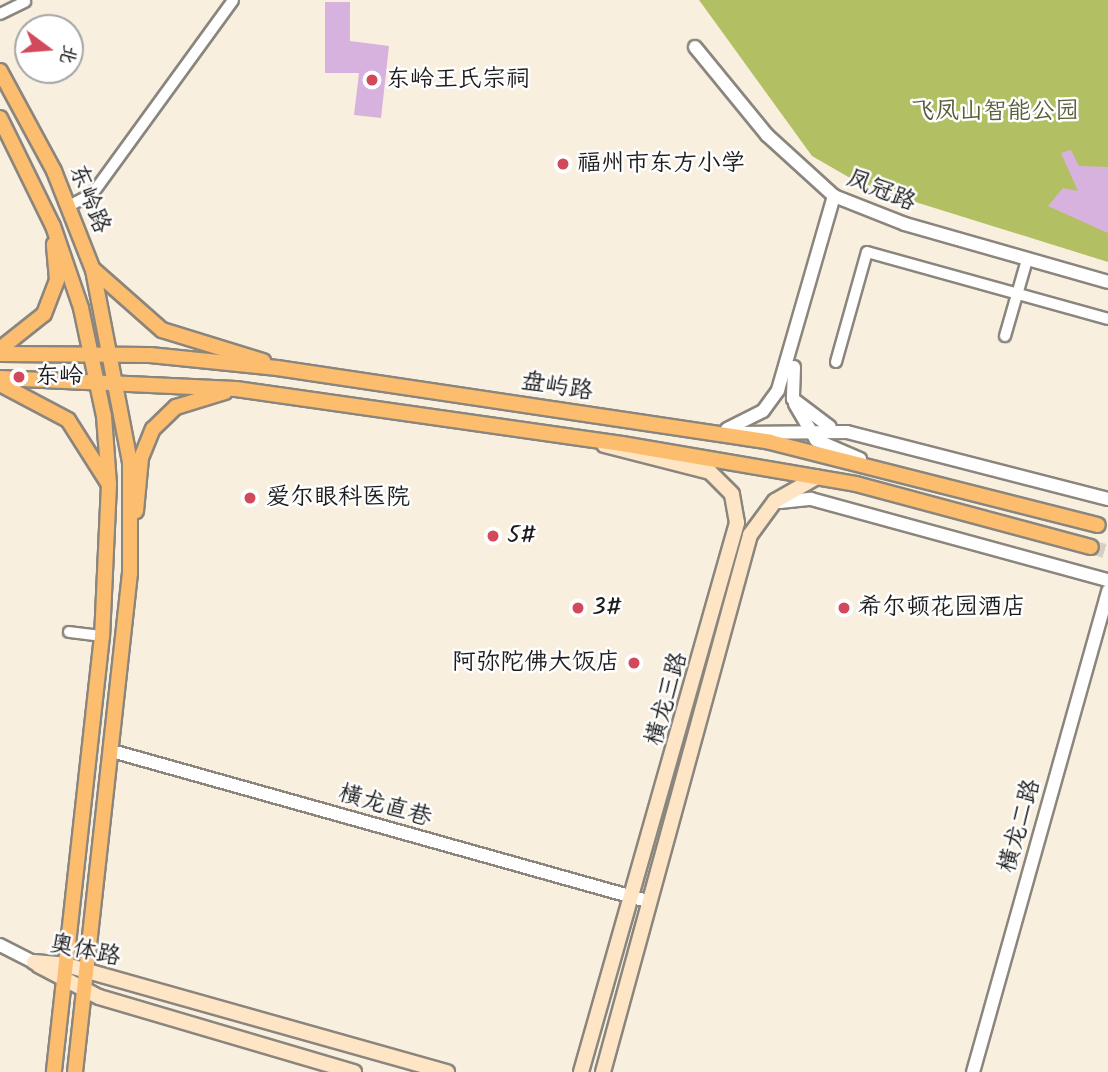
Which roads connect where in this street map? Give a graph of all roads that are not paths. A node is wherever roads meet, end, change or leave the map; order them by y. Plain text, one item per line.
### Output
1 (233, 0) edge
2 (25, 2) dead end
3 (0, 13) edge
4 (695, 47) dead end
5 (0, 71) edge
6 (0, 118) edge
7 (838, 198) junction
8 (69, 206) junction
9 (53, 226) junction
10 (1027, 260) junction
11 (93, 270) junction
12 (1108, 282) edge
13 (1017, 294) junction
14 (1108, 319) edge
15 (1004, 336) dead end
16 (0, 349) edge
17 (0, 354) edge
18 (92, 354) junction
19 (114, 354) junction
20 (836, 362) dead end
21 (277, 368) junction
22 (0, 378) edge
23 (97, 380) junction
24 (119, 381) junction
25 (0, 384) edge
26 (236, 389) junction
27 (793, 399) junction
28 (807, 430) junction
29 (847, 432) junction
30 (715, 434) junction
31 (583, 438) junction
32 (873, 465) junction
33 (817, 477) junction
34 (109, 484) junction
35 (1108, 499) edge
36 (764, 511) junction
37 (1098, 525) dead end
38 (131, 526) junction
39 (1091, 547) tunnel mouth
40 (1108, 580) edge
41 (1108, 591) edge
42 (69, 632) dead end
43 (102, 636) junction
44 (112, 751) junction
45 (641, 899) junction
46 (0, 945) edge
47 (34, 962) junction
48 (66, 965) junction
49 (88, 972) junction
50 (65, 982) junction
51 (85, 992) junction
52 (429, 1070) edge
53 (54, 1072) edge
54 (75, 1072) edge
55 (354, 1072) edge
56 (447, 1072) edge
57 (580, 1072) edge
58 (603, 1072) edge
59 (973, 1072) edge

1 - 8 street
2 - 3 street
4 - 7 street, 凤冠路
5 - 8 main road, 东岭路
6 - 9 main road, 东岭路
7 - 10 street, 凤冠路
7 - 27 street
7 - 30 street
8 - 11 main road, 东岭路
9 - 16 main road
9 - 18 main road, 东岭路
10 - 12 street, 凤冠路
10 - 13 street
11 - 19 main road, 东岭路
11 - 21 main road
13 - 14 street
13 - 15 street
13 - 20 street
17 - 18 main road, 盘屿路
18 - 19 main road, 盘屿路
18 - 23 main road, 东岭路
19 - 21 main road, 盘屿路
19 - 24 main road, 东岭路
21 - 30 main road, 盘屿路
22 - 23 main road, 盘屿路
23 - 24 main road, 盘屿路
23 - 34 main road, 东岭路
24 - 26 main road, 盘屿路
24 - 38 main road, 东岭路
25 - 34 main road
26 - 31 main road, 盘屿路
26 - 38 main road
27 - 28 street
27 - 29 street
28 - 29 street
28 - 30 street
28 - 32 street
29 - 35 street
30 - 32 main road, 盘屿路
31 - 33 main road, 盘屿路
31 - 45 main road, 横龙三路
32 - 37 main road, 盘屿路
33 - 36 main road
33 - 39 main road, 盘屿路
34 - 43 main road, 东岭路
36 - 40 street
36 - 45 main road, 横龙三路
38 - 44 main road
41 - 59 street, 横龙二路
42 - 43 street
43 - 48 main road, 东岭路
44 - 45 street, 横龙直巷
44 - 49 main road
45 - 57 main road, 横龙三路
45 - 58 main road, 横龙三路
46 - 47 street
47 - 48 main road, 奥体路
47 - 50 main road, 奥体路
48 - 49 main road, 奥体路
48 - 50 main road, 东岭路
49 - 51 main road
49 - 52 main road, 奥体路
50 - 51 main road, 奥体路
50 - 53 main road, 东岭路
51 - 54 main road
51 - 55 main road, 奥体路
52 - 56 main road, 奥体路

